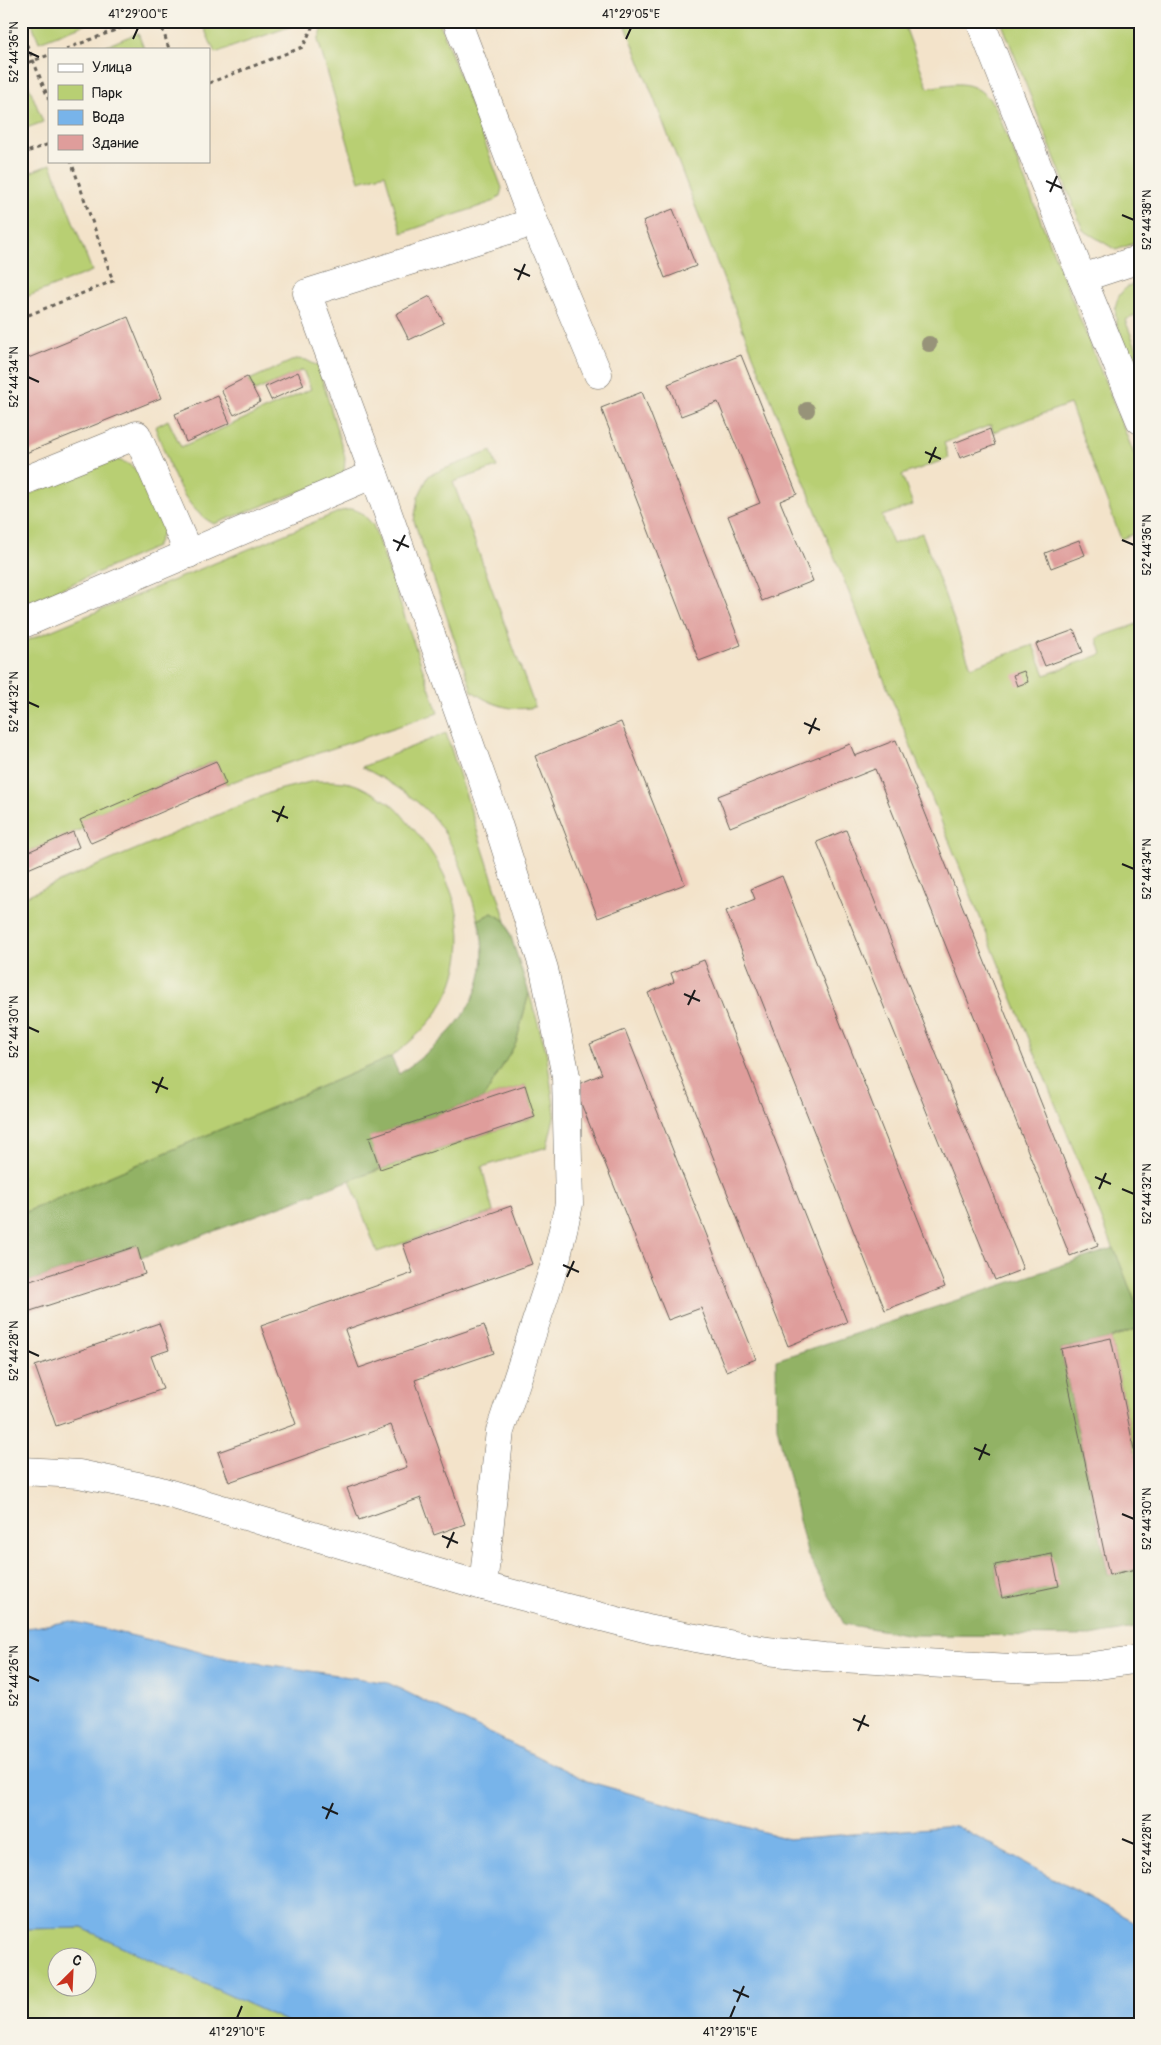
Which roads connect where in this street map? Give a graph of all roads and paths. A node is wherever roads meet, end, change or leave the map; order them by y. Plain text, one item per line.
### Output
1 (139, 21) edge
2 (160, 21) edge
3 (315, 21) edge
4 (457, 21) edge
5 (980, 21) edge
6 (21, 30) edge
7 (69, 48) edge
8 (170, 48) edge
9 (48, 55) edge
10 (34, 61) junction
11 (21, 65) edge
12 (210, 83) edge
13 (48, 97) edge
14 (48, 144) edge
15 (21, 154) edge
16 (71, 162) edge
17 (534, 222) junction
18 (1140, 259) edge
19 (1082, 278) junction
20 (21, 318) edge
21 (598, 374) dead end
22 (1140, 420) edge
23 (374, 474) junction
24 (21, 482) edge
25 (189, 554) junction
26 (21, 625) edge
27 (21, 1471) edge
28 (483, 1586) junction
29 (1140, 1659) edge

1 - 7 path
2 - 8 path
3 - 12 path
4 - 17 lane
5 - 19 lane
6 - 10 path
9 - 10 path
10 - 11 path
10 - 13 path
14 - 15 path
16 - 20 path
17 - 21 lane
17 - 23 lane
18 - 19 lane
19 - 22 lane
23 - 25 lane
23 - 28 lane
24 - 25 lane
25 - 26 lane
27 - 28 lane
28 - 29 lane

